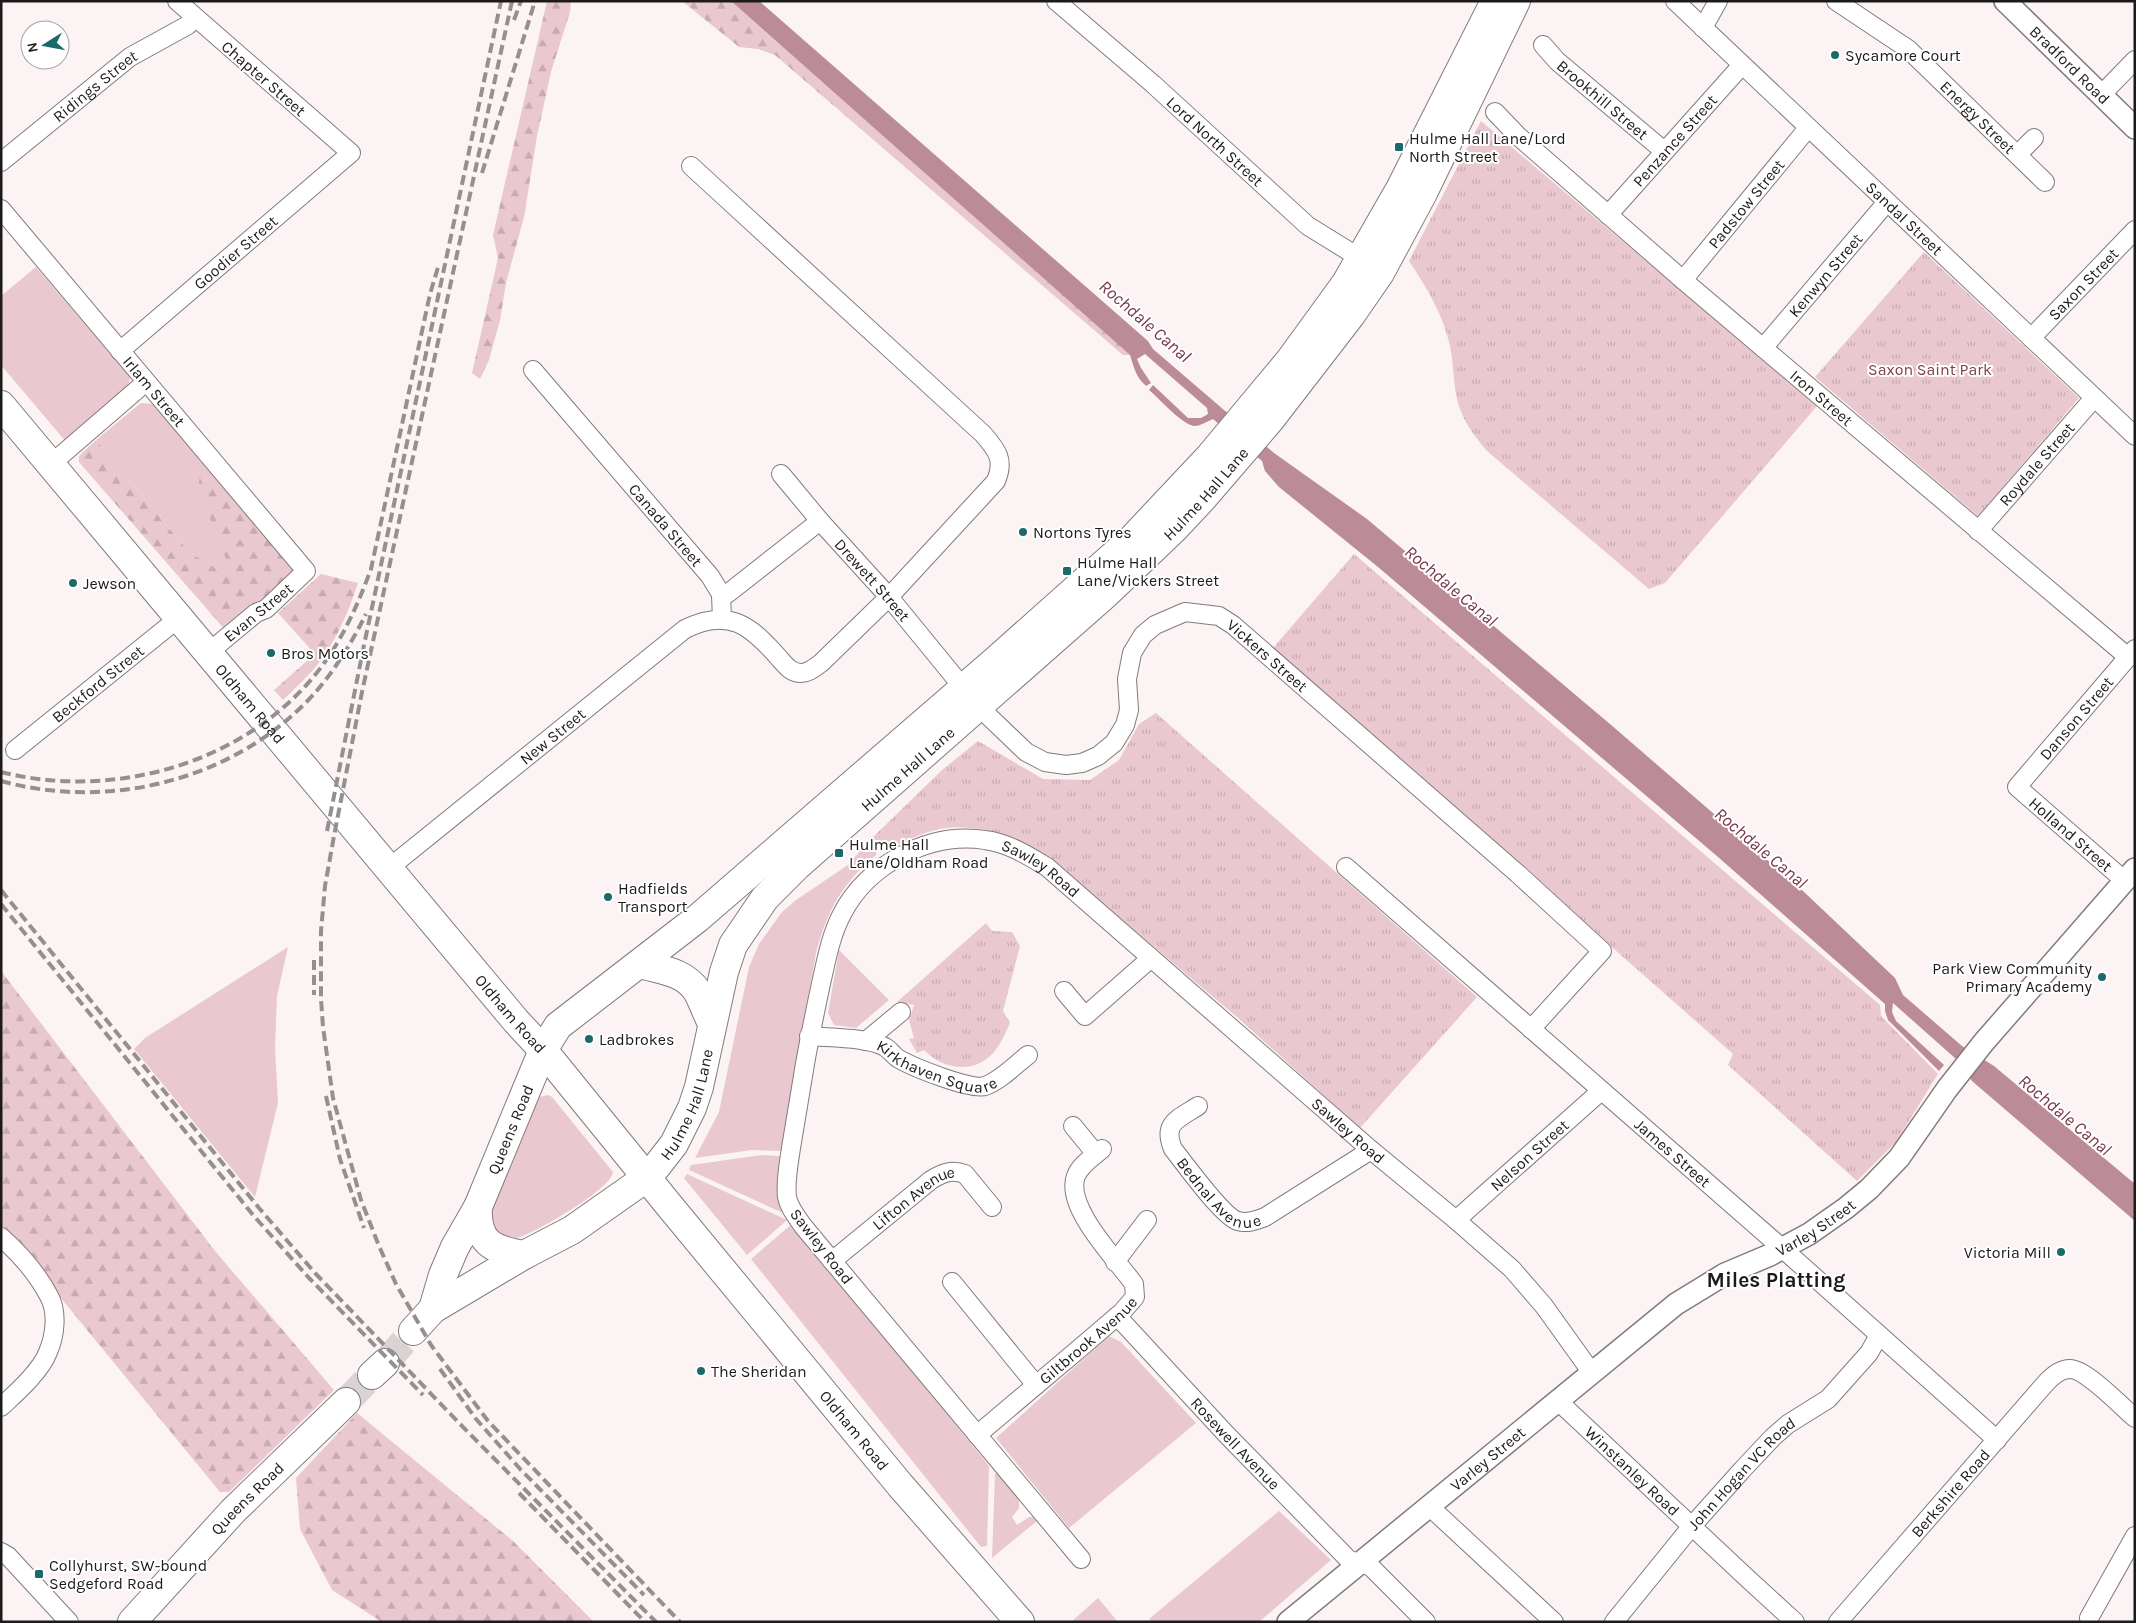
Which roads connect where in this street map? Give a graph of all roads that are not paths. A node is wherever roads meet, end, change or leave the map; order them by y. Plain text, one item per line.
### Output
1 (177, 1) edge
2 (1056, 1) edge
3 (1495, 1) edge
4 (1516, 1) edge
5 (1675, 1) edge
6 (1718, 1) edge
7 (1836, 1) edge
8 (2005, 1) edge
9 (194, 18) junction
10 (1703, 28) junction
11 (1543, 45) dead end
12 (2135, 60) edge
13 (1742, 65) junction
14 (2101, 96) junction
15 (1494, 112) dead end
16 (1808, 128) junction
17 (2135, 128) edge
18 (2034, 138) dead end
19 (1664, 151) junction
20 (351, 154) joint
21 (2018, 154) junction
22 (1, 162) edge
23 (691, 166) dead end
24 (2045, 182) dead end
25 (1887, 202) junction
26 (1, 209) edge
27 (1608, 216) junction
28 (2135, 230) edge
29 (1371, 265) junction
30 (1683, 280) junction
31 (2031, 338) junction
32 (1763, 348) junction
33 (120, 351) junction
34 (532, 370) dead end
35 (146, 382) junction
36 (2094, 398) junction
37 (1, 405) edge
38 (2135, 436) edge
39 (51, 464) junction
40 (781, 474) dead end
41 (820, 521) junction
42 (1978, 531) junction
43 (306, 571) joint
44 (721, 596) junction
45 (889, 597) junction
46 (180, 618) junction
47 (722, 620) junction
48 (209, 652) junction
49 (2131, 653) edge
50 (971, 698) junction
51 (15, 750) dead end
52 (2017, 787) joint
53 (1346, 867) dead end
54 (389, 868) junction
55 (2130, 875) edge
56 (1150, 959) junction
57 (640, 964) junction
58 (1064, 991) dead end
59 (901, 1012) dead end
60 (712, 1023) junction
61 (1531, 1029) junction
62 (809, 1036) junction
63 (866, 1042) junction
64 (542, 1050) junction
65 (1028, 1055) dead end
66 (1601, 1091) junction
67 (1198, 1106) dead end
68 (1073, 1126) dead end
69 (1371, 1150) junction
70 (646, 1178) junction
71 (478, 1207) junction
72 (992, 1207) dead end
73 (1147, 1220) dead end
74 (1456, 1220) junction
75 (1, 1237) edge
76 (1783, 1249) junction
77 (524, 1255) junction
78 (832, 1261) junction
79 (1115, 1262) junction
80 (952, 1282) dead end
81 (433, 1309) junction
82 (1117, 1316) junction
83 (413, 1331) tunnel mouth
84 (1879, 1335) junction
85 (1592, 1373) junction
86 (1036, 1385) junction
87 (1558, 1401) junction
88 (346, 1402) tunnel mouth
89 (1, 1407) edge
90 (2135, 1418) edge
91 (977, 1435) junction
92 (1997, 1440) junction
93 (1430, 1507) junction
94 (1691, 1527) junction
95 (2135, 1536) edge
96 (1, 1552) edge
97 (1082, 1559) dead end
98 (1359, 1564) junction
99 (2089, 1618) dead end
100 (69, 1622) edge
101 (132, 1622) edge
102 (1020, 1622) edge
103 (1288, 1622) edge
104 (1426, 1622) edge
105 (1554, 1622) edge
106 (1614, 1622) edge
107 (1796, 1622) edge
108 (1838, 1622) edge

1 - 9 street, Chapter Street
2 - 29 street, Lord North Street
3 - 29 highway, Hulme Hall Lane
4 - 29 highway, Hulme Hall Lane
5 - 10 street, Sandal Street
6 - 10 street
7 - 21 street, Energy Street
8 - 14 street, Bradford Road
9 - 20 street, Chapter Street
9 - 22 street, Ridings Street
10 - 13 street, Sandal Street
11 - 19 street, Brookhill Street
12 - 14 street
13 - 16 street, Sandal Street
13 - 19 street, Penzance Street
14 - 17 street, Bradford Road
15 - 27 street, Iron Street
16 - 25 street, Sandal Street
16 - 30 street, Padstow Street
18 - 21 street
19 - 27 street, Penzance Street
20 - 33 street, Goodier Street
21 - 24 street, Energy Street
23 - 45 street
25 - 31 street, Sandal Street
25 - 32 street, Kenwyn Street
26 - 33 street, Irlam Street
27 - 30 street, Iron Street
28 - 31 street, Saxon Street
29 - 50 highway, Hulme Hall Lane
30 - 32 street, Iron Street
31 - 36 street, Sandal Street
32 - 42 street, Iron Street
33 - 35 street, Irlam Street
34 - 44 street, Canada Street
35 - 39 street
35 - 43 street, Irlam Street
36 - 38 street, Sandal Street
36 - 42 street, Roydale Street
37 - 39 highway, Oldham Road
39 - 46 highway, Oldham Road
40 - 41 street, Drewett Street
41 - 44 street
41 - 45 street, Drewett Street
42 - 49 street, Iron Street
43 - 48 street, Evan Street
44 - 47 street, Canada Street
45 - 47 street
45 - 50 street, Drewett Street
46 - 48 highway, Oldham Road
46 - 51 street, Beckford Street
47 - 54 street, New Street
48 - 54 highway, Oldham Road
49 - 52 street, Danson Street
50 - 57 highway, Hulme Hall Lane
50 - 60 highway, Hulme Hall Lane
50 - 61 street, Vickers Street
52 - 55 street, Holland Street
53 - 61 street, James Street
54 - 64 highway, Oldham Road
55 - 76 street, Varley Street
56 - 58 street
56 - 62 street, Sawley Road
56 - 69 street, Sawley Road
57 - 60 highway
57 - 64 highway, Hulme Hall Lane
59 - 63 street, Kirkhaven Square
60 - 70 highway, Hulme Hall Lane
61 - 66 street, James Street
62 - 63 street, Kirkhaven Square
62 - 78 street, Sawley Road
63 - 65 street, Kirkhaven Square
64 - 70 highway, Oldham Road
64 - 71 highway, Queens Road
66 - 74 street, Nelson Street
66 - 76 street, James Street
67 - 69 street, Bednal Avenue
68 - 79 street, Giltbrook Avenue
69 - 74 street, Sawley Road
70 - 77 highway, Queens Road
70 - 102 highway, Oldham Road
71 - 77 highway, Queens Road
71 - 81 highway, Queens Road
72 - 78 street, Lifton Avenue
73 - 79 street
74 - 85 street, Sawley Road
75 - 89 street
76 - 84 street, James Street
76 - 85 street, Varley Street
77 - 81 highway, Queens Road
78 - 91 street, Sawley Road
79 - 82 street, Giltbrook Avenue
80 - 86 street
81 - 83 highway, Queens Road
82 - 86 street, Giltbrook Avenue
82 - 98 street, Rosewell Avenue
84 - 92 street, James Street
84 - 94 street, John Hogan VC Road
85 - 87 street, Varley Street
86 - 91 street, Giltbrook Avenue
87 - 93 street, Varley Street
87 - 94 street, Winstanley Road
88 - 101 highway, Queens Road
90 - 92 street, Berkshire Road
91 - 97 street, Sawley Road
92 - 108 street, Berkshire Road
93 - 98 street, Varley Street
93 - 105 street
94 - 106 street, John Hogan VC Road
94 - 107 street, Winstanley Road
95 - 99 street
96 - 100 street
98 - 103 street, Varley Street
98 - 104 street, Rosewell Avenue

